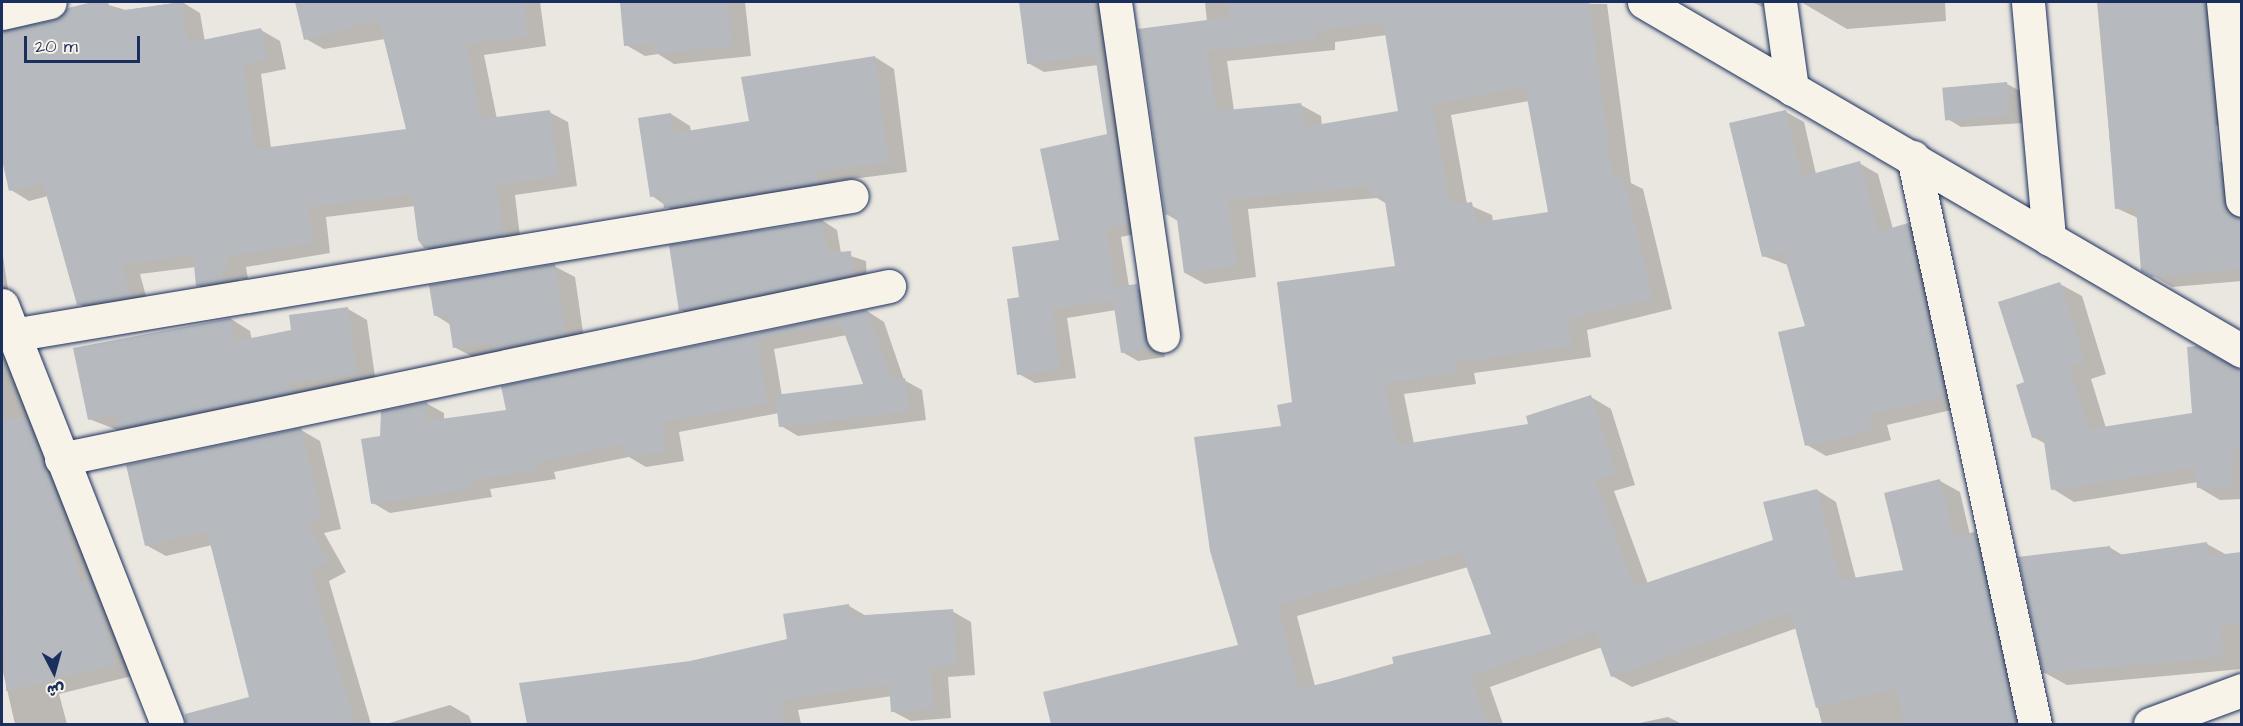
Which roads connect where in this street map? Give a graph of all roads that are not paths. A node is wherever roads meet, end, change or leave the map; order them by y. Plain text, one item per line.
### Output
1 (50, 2) edge
2 (1115, 2) edge
3 (1644, 2) edge
4 (1780, 2) edge
5 (2028, 2) edge
6 (2223, 2) edge
7 (2, 13) edge
8 (1792, 89) junction
9 (1913, 157) junction
10 (852, 196) dead end
11 (2241, 200) edge
12 (2049, 239) junction
13 (889, 286) dead end
14 (7, 320) edge
15 (1162, 336) dead end
16 (2241, 351) edge
17 (62, 459) junction
18 (2241, 690) edge
19 (167, 724) edge
20 (2035, 724) edge
21 (2150, 724) edge

1 - 7 street
2 - 15 street
3 - 8 street
4 - 8 street
5 - 12 street
6 - 11 street
8 - 9 street
9 - 12 street
9 - 20 street
10 - 14 street
12 - 16 street
13 - 17 street
14 - 17 street
17 - 19 street
18 - 21 street

